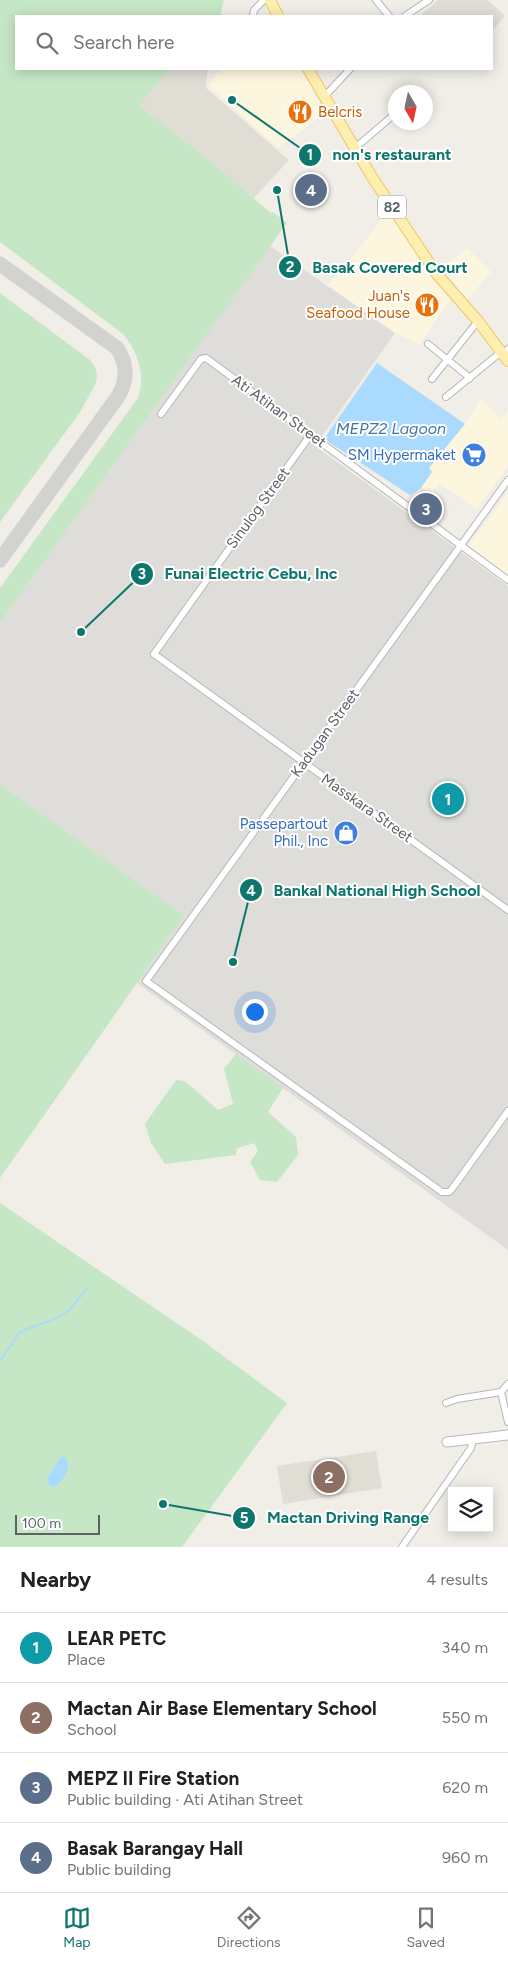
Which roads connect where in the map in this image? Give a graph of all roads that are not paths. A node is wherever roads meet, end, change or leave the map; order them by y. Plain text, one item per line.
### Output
1 (264, 0) edge
2 (270, 0) edge
3 (376, 0) edge
4 (416, 0) edge
5 (429, 0) edge
6 (415, 9) junction
7 (253, 15) edge
8 (278, 15) edge
9 (388, 15) edge
10 (406, 15) edge
11 (309, 70) edge
12 (349, 70) edge
13 (324, 97) junction
14 (388, 120) edge
15 (355, 148) junction
16 (478, 321) junction
17 (428, 344) dead end
18 (506, 350) edge
19 (448, 360) junction
20 (508, 361) edge
21 (470, 378) junction
22 (432, 379) dead end
23 (446, 397) dead end
24 (161, 414) dead end
25 (311, 434) junction
26 (507, 485) edge
27 (461, 546) junction
28 (508, 580) edge
29 (154, 654) joint
30 (304, 763) junction
31 (508, 910) edge
32 (508, 1112) edge
33 (508, 1384) edge
34 (501, 1392) junction
35 (446, 1403) dead end
36 (508, 1422) edge
37 (508, 1435) edge
38 (473, 1439) junction
39 (447, 1442) dead end
40 (402, 1547) edge

1 - 7 street
2 - 8 main road
3 - 9 street
4 - 6 street
5 - 6 street
6 - 10 street
11 - 13 main road, 82
12 - 13 street
13 - 15 main road, 82
14 - 15 street
15 - 16 main road, 82
16 - 18 main road, 82
16 - 19 street
17 - 19 street
18 - 20 main road, 82
18 - 21 street
19 - 21 street
19 - 22 street
21 - 23 street
24 - 25 street, Ati Atihan Street
25 - 27 street, Ati Atihan Street
25 - 29 street, Sinulog Street
26 - 27 street, Kadugan Street
27 - 28 street, Ati Atihan Street
27 - 30 street, Kadugan Street
29 - 30 street, Masskara Street
30 - 31 street, Masskara Street
30 - 32 street, Kadugan Street
33 - 34 street
34 - 35 street
34 - 36 street
37 - 38 street
38 - 39 street
38 - 40 street

